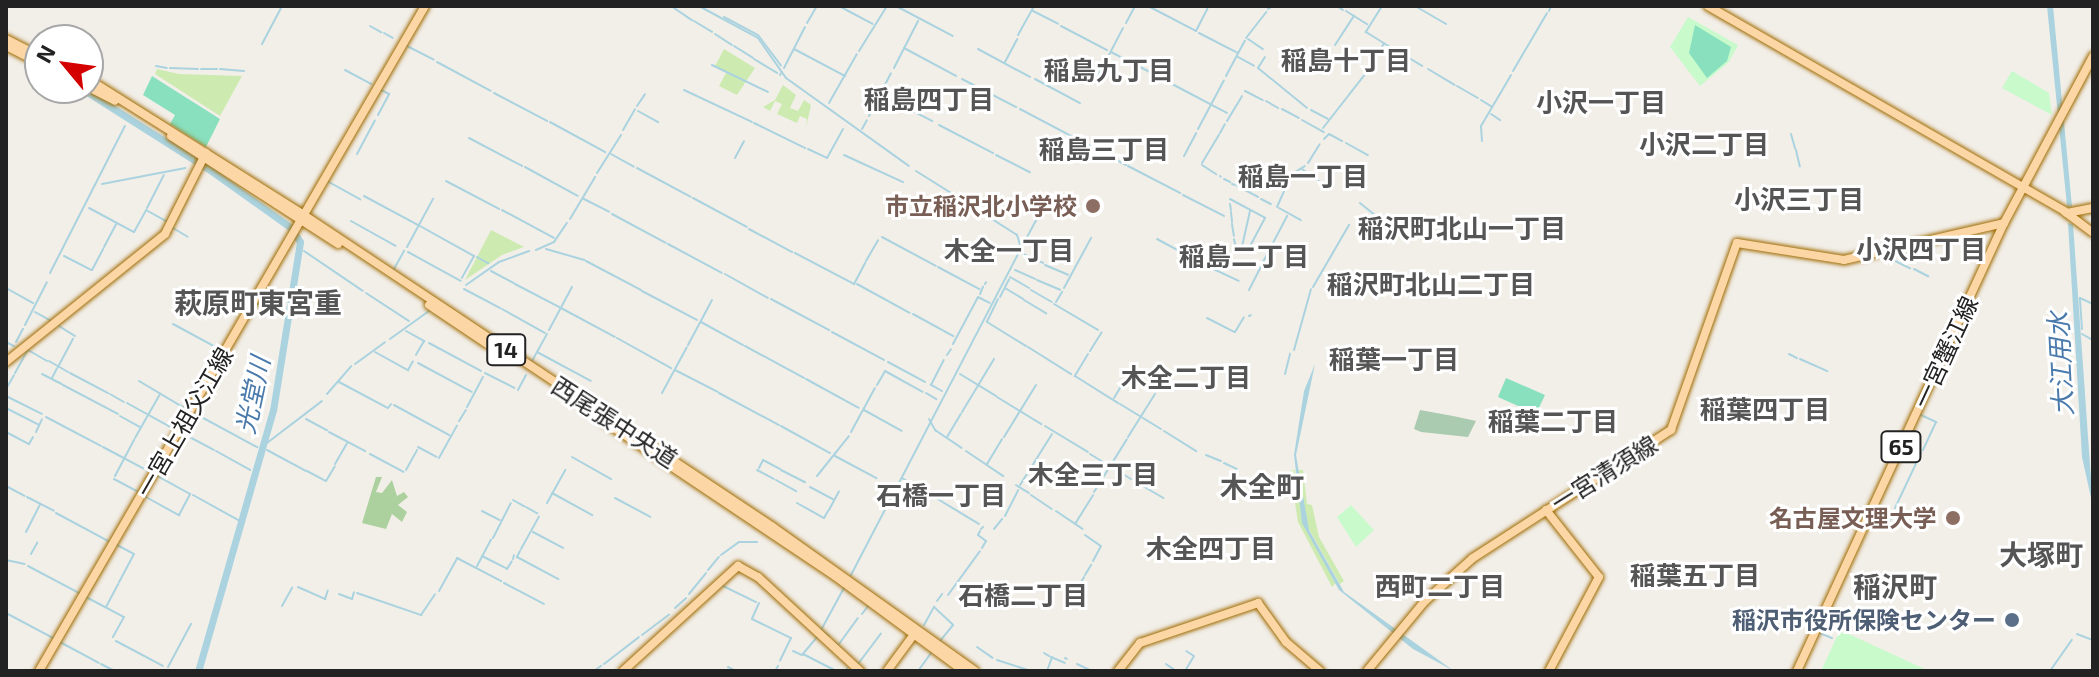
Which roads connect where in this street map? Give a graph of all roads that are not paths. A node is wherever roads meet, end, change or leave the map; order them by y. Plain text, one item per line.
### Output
1 (425, 6) edge
2 (1708, 6) edge
3 (6, 39) edge
4 (6, 46) edge
5 (24, 48) edge
6 (24, 55) edge
7 (2093, 56) edge
8 (104, 90) edge
9 (104, 97) edge
10 (203, 160) junction
11 (2021, 188) junction
12 (2093, 208) edge
13 (2067, 213) junction
14 (303, 218) junction
15 (2004, 223) junction
16 (2093, 233) edge
17 (6, 362) edge
18 (1546, 510) junction
19 (916, 632) junction
20 (39, 671) edge
21 (623, 671) edge
22 (860, 671) edge
23 (887, 671) edge
24 (964, 671) edge
25 (975, 671) edge
26 (1118, 671) edge
27 (1320, 671) edge
28 (1367, 671) edge
29 (1549, 671) edge
30 (1797, 671) edge

1 - 14 main road, 一宮上祖父江線
2 - 11 main road
3 - 5 main road
4 - 6 main road
7 - 11 main road, 一宮蟹江線
8 - 10 main road, 西尾張中央道 / 14
9 - 10 main road, 西尾張中央道 / 14
10 - 14 main road, 西尾張中央道 / 14
10 - 17 main road
11 - 13 main road
11 - 15 main road, 一宮蟹江線 / 65
12 - 13 main road
13 - 16 main road
14 - 19 main road, 西尾張中央道 / 14
14 - 20 main road, 一宮上祖父江線
15 - 18 main road, 一宮清須線
15 - 30 main road, 一宮蟹江線 / 65
18 - 28 main road, 一宮清須線
18 - 29 main road
19 - 23 main road
19 - 24 main road, 西尾張中央道 / 14
19 - 25 main road, 西尾張中央道 / 14
21 - 22 main road
26 - 27 main road

